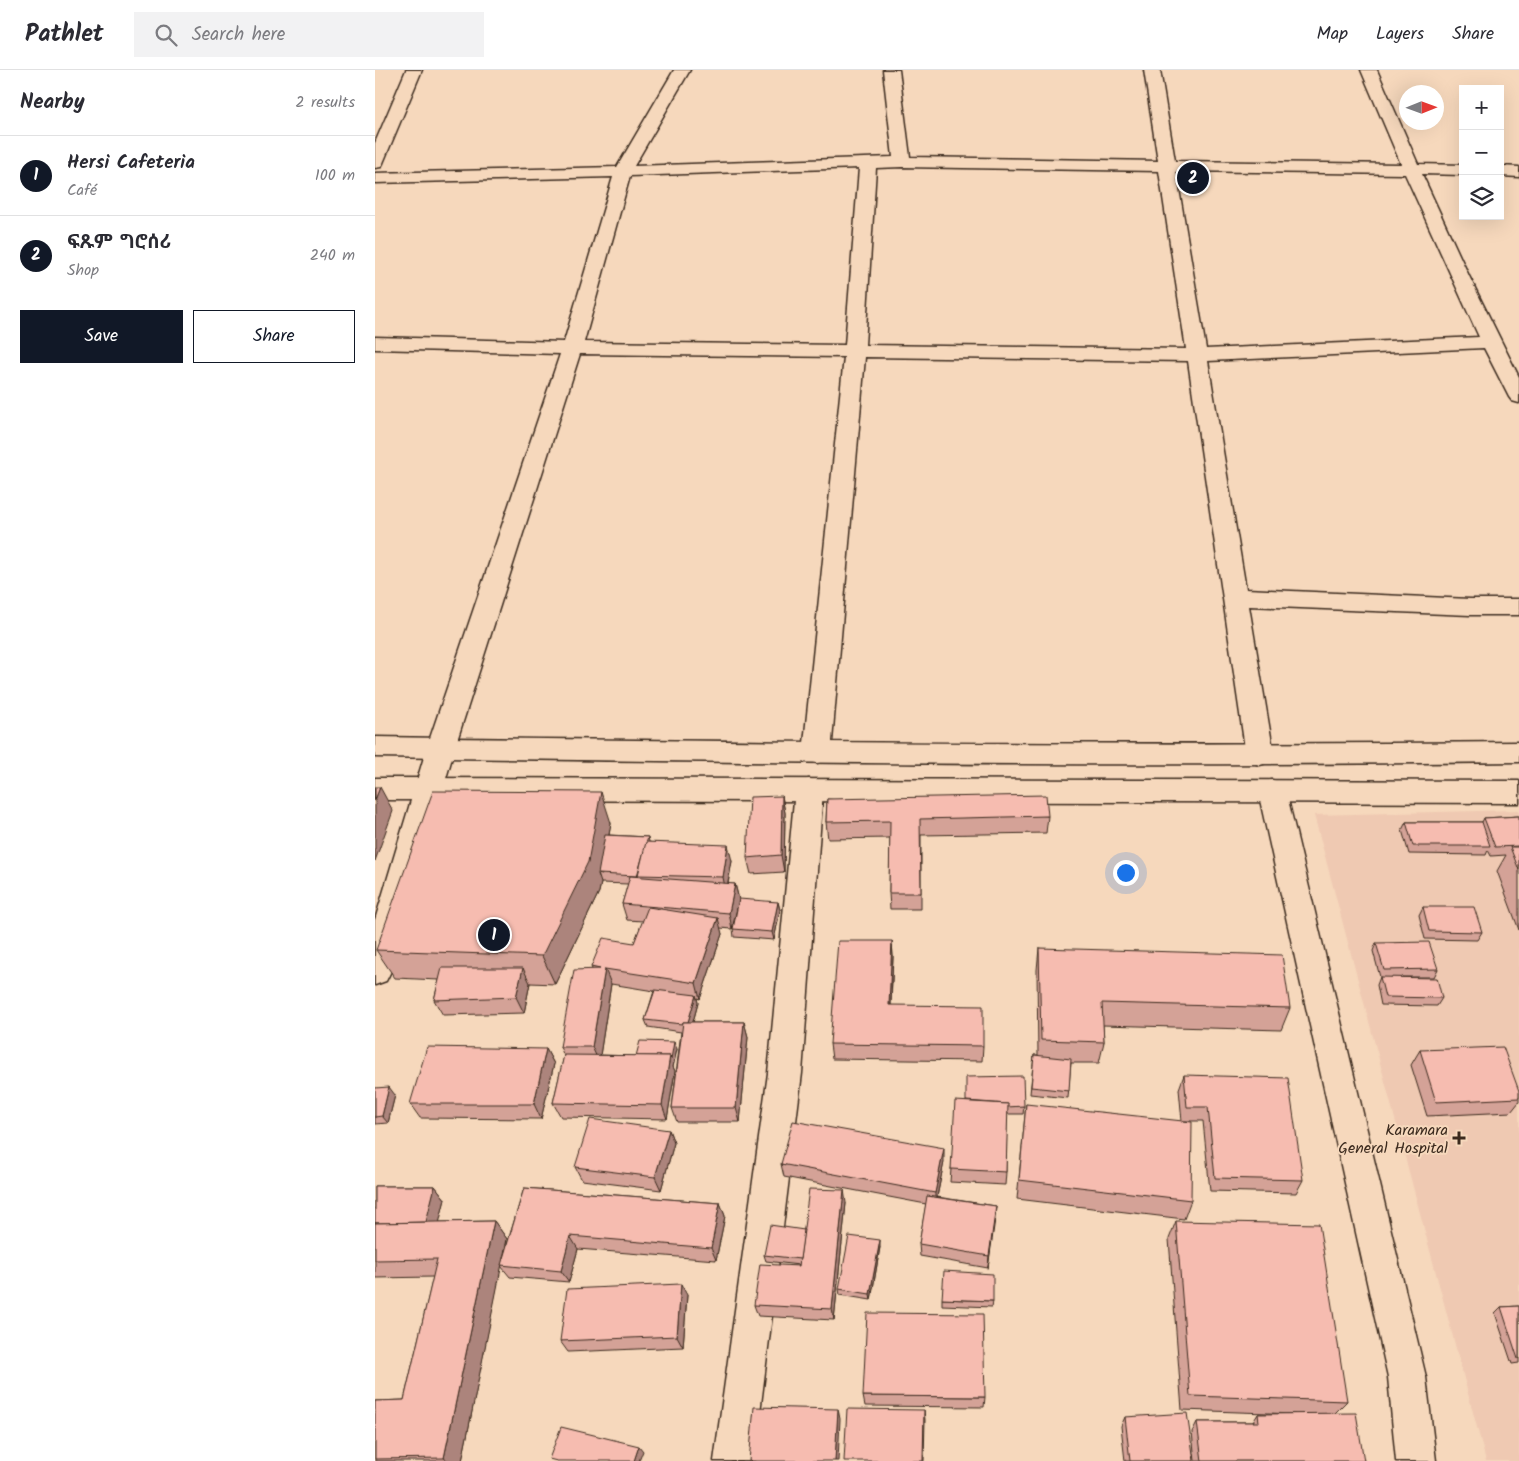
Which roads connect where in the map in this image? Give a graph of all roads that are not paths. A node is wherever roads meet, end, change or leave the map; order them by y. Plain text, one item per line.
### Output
1 (414, 70) edge
2 (682, 70) edge
3 (891, 70) edge
4 (1152, 70) edge
5 (1369, 70) edge
6 (902, 162) junction
7 (375, 163) edge
8 (868, 163) junction
9 (1167, 166) junction
10 (1411, 169) junction
11 (1459, 170) edge
12 (623, 171) junction
13 (1504, 171) edge
14 (1519, 172) edge
15 (375, 178) edge
16 (1490, 342) junction
17 (375, 343) edge
18 (572, 348) junction
19 (855, 351) junction
20 (1196, 355) junction
21 (1519, 397) edge
22 (1235, 597) junction
23 (1519, 607) edge
24 (375, 747) edge
25 (441, 748) junction
26 (1519, 752) edge
27 (817, 753) junction
28 (1261, 755) junction
29 (375, 788) edge
30 (429, 789) junction
31 (809, 790) junction
32 (1272, 791) junction
33 (1519, 792) edge
34 (375, 971) edge
35 (734, 1461) edge
36 (1416, 1461) edge

1 - 7 street
2 - 12 street
3 - 6 street
4 - 9 street
5 - 10 street
6 - 8 street
6 - 9 street
8 - 12 street
8 - 19 street
9 - 10 street
9 - 20 street
10 - 11 street
10 - 16 street
12 - 15 street
12 - 18 street
13 - 14 street
16 - 20 street
16 - 21 street
17 - 18 street
18 - 19 street
18 - 25 street
19 - 20 street
19 - 27 street
20 - 22 street
22 - 23 street
22 - 28 street
24 - 25 street
25 - 27 street
25 - 30 street
26 - 28 street
27 - 28 street
29 - 30 street
30 - 31 street
30 - 34 street
31 - 32 street
31 - 35 street
32 - 33 street
32 - 36 street

